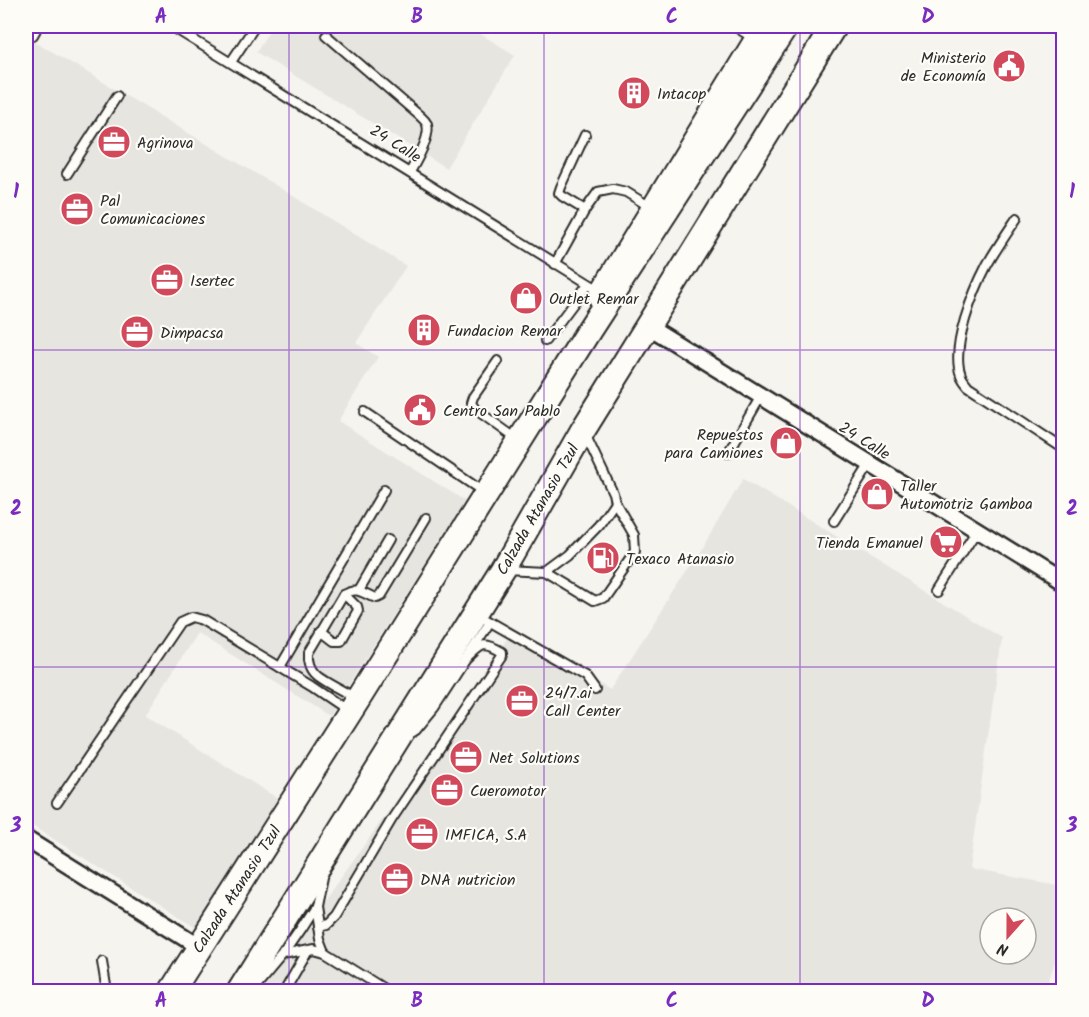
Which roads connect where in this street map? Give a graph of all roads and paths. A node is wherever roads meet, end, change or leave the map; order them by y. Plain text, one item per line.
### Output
1 (38, 26) edge
2 (171, 26) edge
3 (255, 26) edge
4 (734, 26) edge
5 (786, 26) edge
6 (834, 26) edge
7 (759, 32) edge
8 (33, 35) dead end
9 (326, 35) dead end
10 (231, 62) junction
11 (117, 96) dead end
12 (585, 135) dead end
13 (410, 172) junction
14 (67, 174) dead end
15 (651, 208) junction
16 (585, 210) junction
17 (1017, 218) dead end
18 (555, 264) junction
19 (594, 287) junction
20 (648, 326) junction
21 (589, 330) junction
22 (545, 341) dead end
23 (498, 361) dead end
24 (761, 396) junction
25 (365, 412) dead end
26 (583, 430) junction
27 (519, 441) junction
28 (1064, 449) edge
29 (728, 453) dead end
30 (870, 464) junction
31 (384, 490) dead end
32 (486, 494) junction
33 (615, 502) junction
34 (426, 518) dead end
35 (834, 520) dead end
36 (976, 530) junction
37 (388, 540) dead end
38 (503, 570) junction
39 (546, 572) junction
40 (1064, 584) edge
41 (359, 590) junction
42 (939, 590) dead end
43 (344, 594) junction
44 (483, 617) junction
45 (321, 632) junction
46 (465, 660) junction
47 (280, 667) junction
48 (595, 690) dead end
49 (354, 705) junction
50 (396, 742) junction
51 (57, 803) dead end
52 (26, 839) edge
53 (323, 857) junction
54 (315, 907) junction
55 (318, 927) junction
56 (199, 947) junction
57 (308, 950) junction
58 (325, 952) junction
59 (283, 955) junction
60 (102, 961) dead end
61 (107, 992) edge
62 (171, 992) edge
63 (239, 992) edge
64 (247, 992) edge
65 (284, 992) edge
66 (389, 992) edge

1 - 8 lane
2 - 10 lane, 24 Calle
3 - 10 lane
4 - 7 lane
5 - 21 main road, Calzada Atanasio Tzul
6 - 20 main road, Calzada Atanasio Tzul
7 - 15 street, Calzada Atanasio Tzul
9 - 13 lane
10 - 13 lane, 24 Calle
11 - 14 lane
12 - 16 lane
13 - 18 lane, 24 Calle
15 - 16 lane
15 - 19 street, Calzada Atanasio Tzul
16 - 18 lane
17 - 28 lane
18 - 19 lane, 24 Calle
19 - 21 street, Calzada Atanasio Tzul
19 - 22 lane
20 - 24 street, 24 Calle
20 - 26 main road, Calzada Atanasio Tzul
21 - 27 main road, Calzada Atanasio Tzul
23 - 27 lane
24 - 29 lane
24 - 30 street, 24 Calle
25 - 32 lane
26 - 33 lane
26 - 38 main road, Calzada Atanasio Tzul
27 - 32 main road, Calzada Atanasio Tzul
30 - 35 lane
30 - 36 street, 24 Calle
31 - 47 lane
32 - 49 main road, Calzada Atanasio Tzul
33 - 39 lane
33 - 39 lane
34 - 41 lane
36 - 40 street, 24 Calle
36 - 42 lane
37 - 41 lane
38 - 39 lane
38 - 44 main road, Calzada Atanasio Tzul
41 - 43 lane
43 - 45 lane
43 - 45 lane
44 - 46 lane
44 - 48 lane
44 - 50 main road, Calzada Atanasio Tzul
45 - 49 lane
46 - 50 lane
46 - 55 lane
47 - 49 lane
47 - 51 lane
49 - 56 main road, Calzada Atanasio Tzul
50 - 53 main road, Calzada Atanasio Tzul
52 - 56 street
53 - 54 lane
53 - 63 main road, Calzada Atanasio Tzul
54 - 55 lane
54 - 59 lane
55 - 58 lane
56 - 62 main road, Calzada Atanasio Tzul
57 - 58 lane
57 - 59 lane
57 - 65 lane
58 - 66 lane
59 - 64 lane
60 - 61 lane

